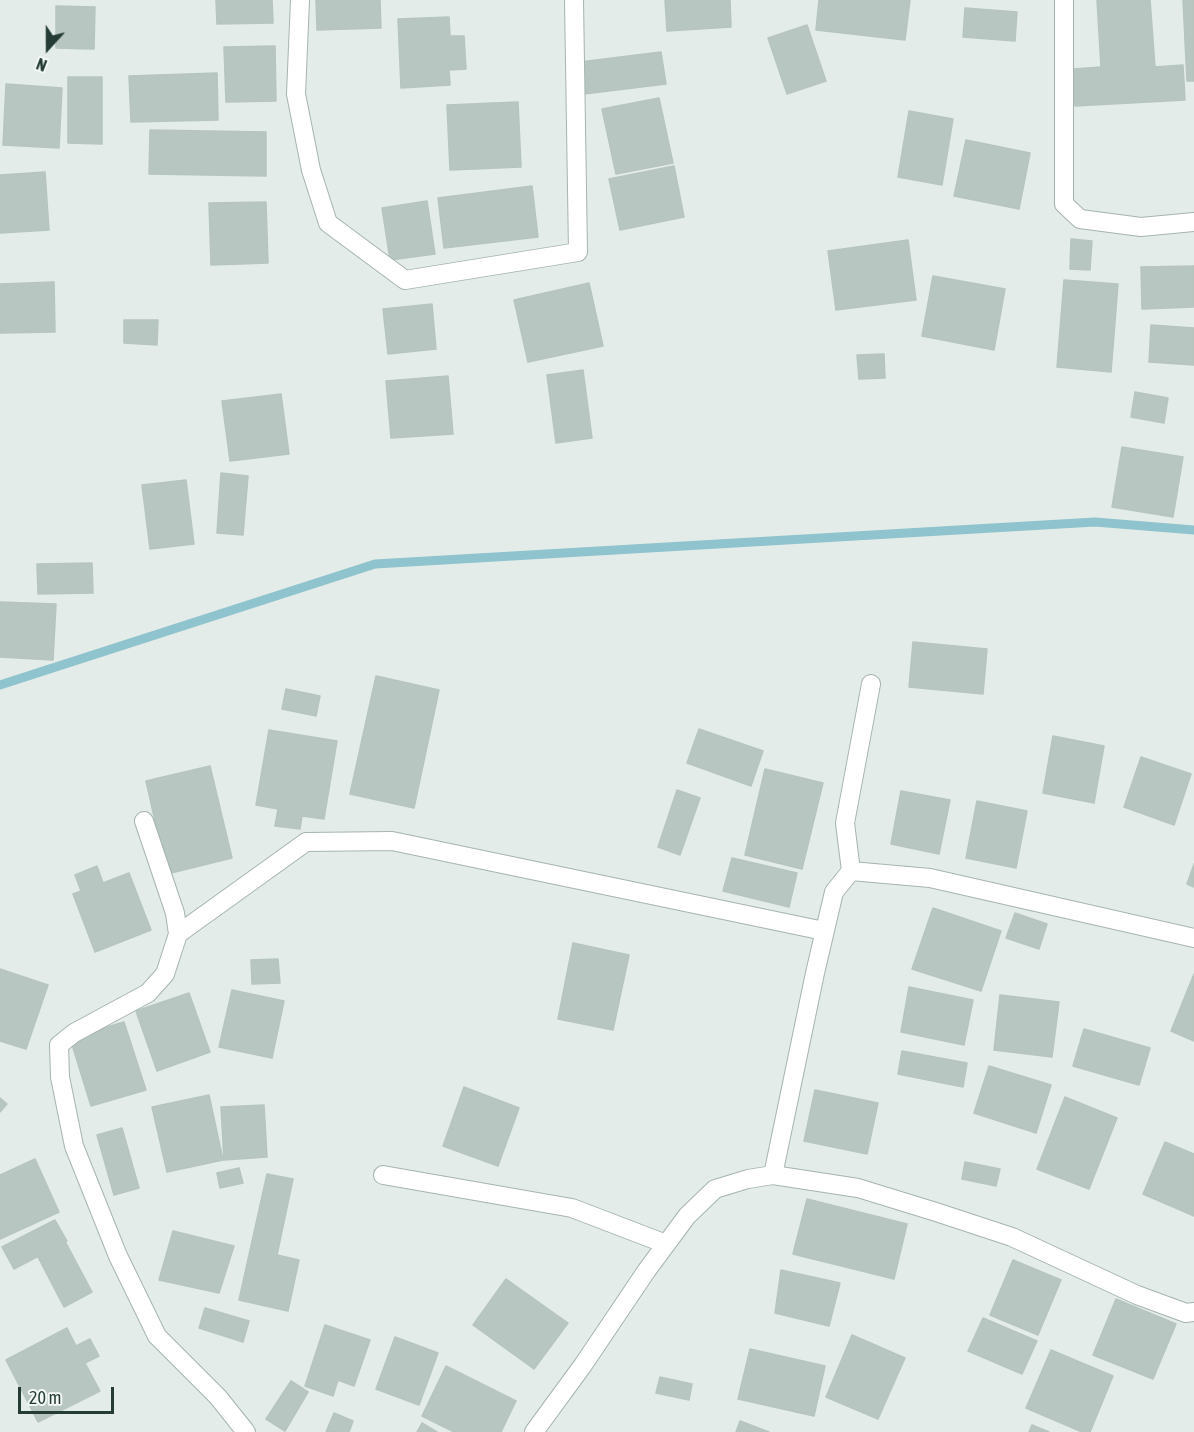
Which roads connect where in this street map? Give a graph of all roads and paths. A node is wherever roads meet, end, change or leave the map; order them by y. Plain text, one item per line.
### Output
1 (300, 0) edge
2 (574, 0) edge
3 (1064, 0) edge
4 (1194, 222) edge
5 (872, 684) dead end
6 (144, 821) dead end
7 (851, 871) junction
8 (824, 931) junction
9 (178, 934) junction
10 (1194, 938) edge
11 (383, 1175) dead end
12 (773, 1175) junction
13 (666, 1244) junction
14 (1194, 1312) edge
15 (246, 1432) edge
16 (534, 1432) edge

1 - 2 street
3 - 4 street
5 - 7 street
6 - 9 street
7 - 8 street
7 - 10 street
8 - 9 street
8 - 12 street
9 - 15 street
11 - 13 street
12 - 13 street
12 - 14 street
13 - 16 street

